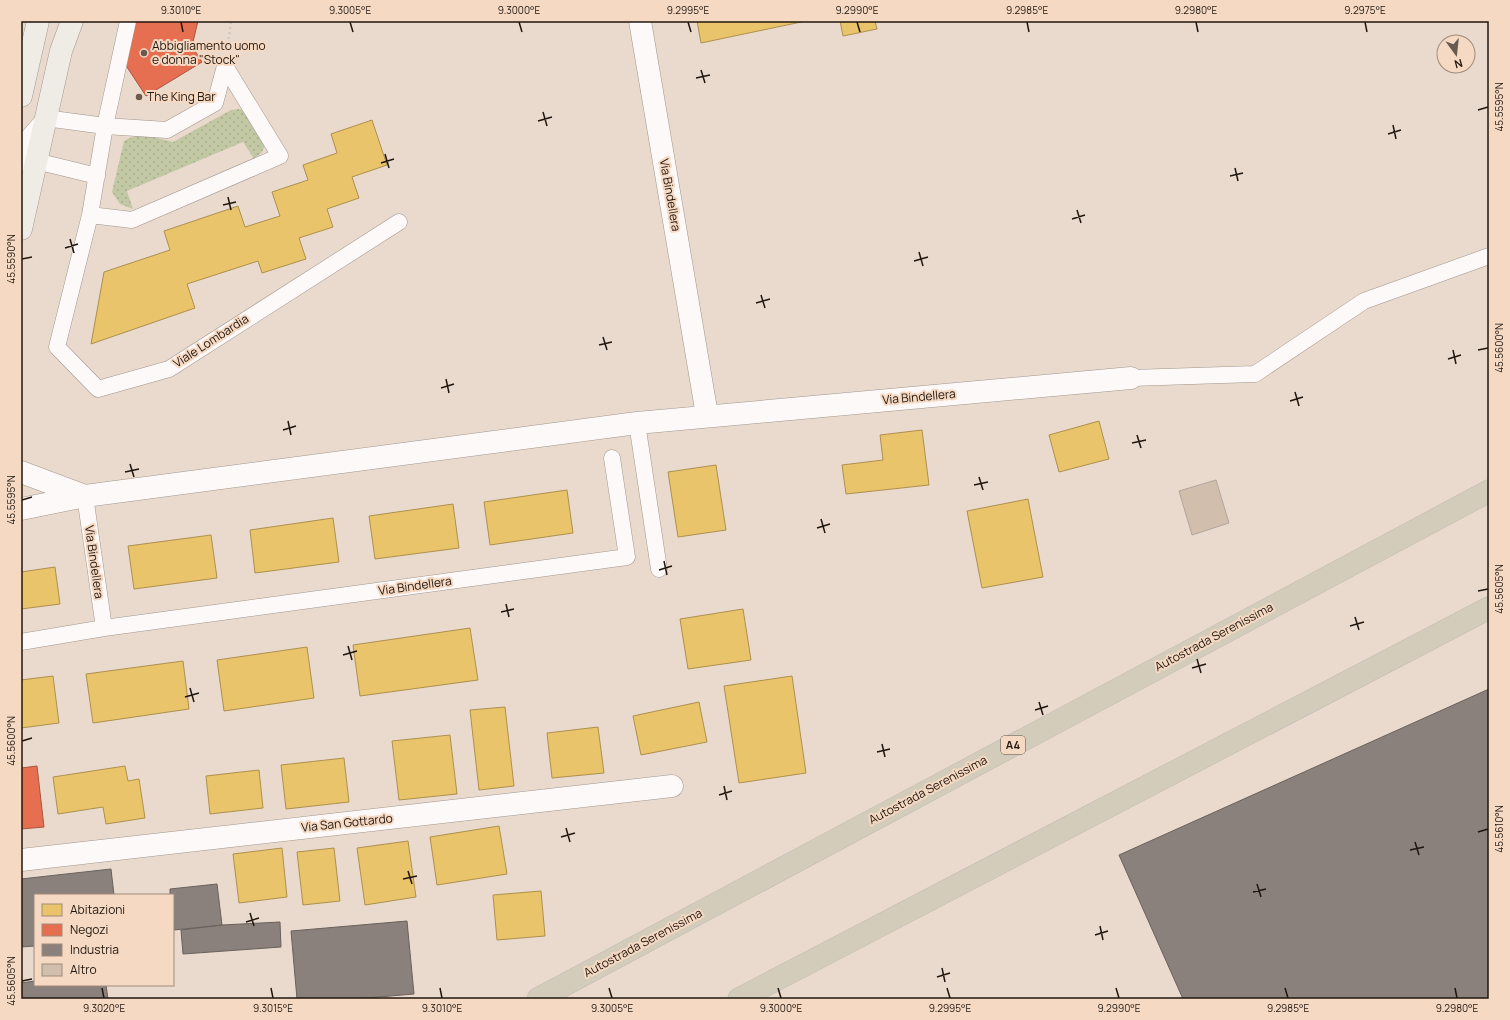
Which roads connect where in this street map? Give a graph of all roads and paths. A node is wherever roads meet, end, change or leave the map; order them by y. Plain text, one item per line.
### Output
1 (38, 21) edge
2 (72, 21) edge
3 (128, 21) edge
4 (452, 21) edge
5 (460, 21) edge
6 (640, 21) edge
7 (21, 96) edge
8 (45, 118) junction
9 (105, 126) junction
10 (29, 162) edge
11 (97, 176) junction
12 (90, 215) junction
13 (399, 222) dead end
14 (21, 229) edge
15 (1489, 256) edge
16 (1131, 378) joint
17 (707, 415) junction
18 (637, 423) junction
19 (612, 458) dead end
20 (21, 472) edge
21 (1489, 491) edge
22 (85, 496) junction
23 (21, 509) edge
24 (659, 570) dead end
25 (1489, 608) edge
26 (104, 628) junction
27 (21, 642) edge
28 (672, 786) dead end
29 (21, 860) edge
30 (538, 999) edge
31 (739, 999) edge

1 - 7 main road
2 - 8 main road
3 - 9 lane, Viale Lombardia
4 - 5 path
6 - 17 street, Via Bindellera
8 - 9 lane
8 - 10 main road
9 - 11 lane, Viale Lombardia
9 - 12 lane
10 - 11 lane
10 - 14 main road
11 - 12 lane, Viale Lombardia
12 - 13 lane, Viale Lombardia
15 - 16 lane
16 - 17 street, Via Bindellera
17 - 18 street, Via Bindellera
18 - 22 street, Via Bindellera
18 - 24 lane
19 - 26 lane, Via Bindellera
20 - 22 street, Via Bindellera
21 - 30 highway, Autostrada Serenissima / A4
22 - 23 street, Via Bindellera
22 - 26 lane, Via Bindellera
25 - 31 highway
26 - 27 lane, Via Bindellera
28 - 29 street, Via San Gottardo

